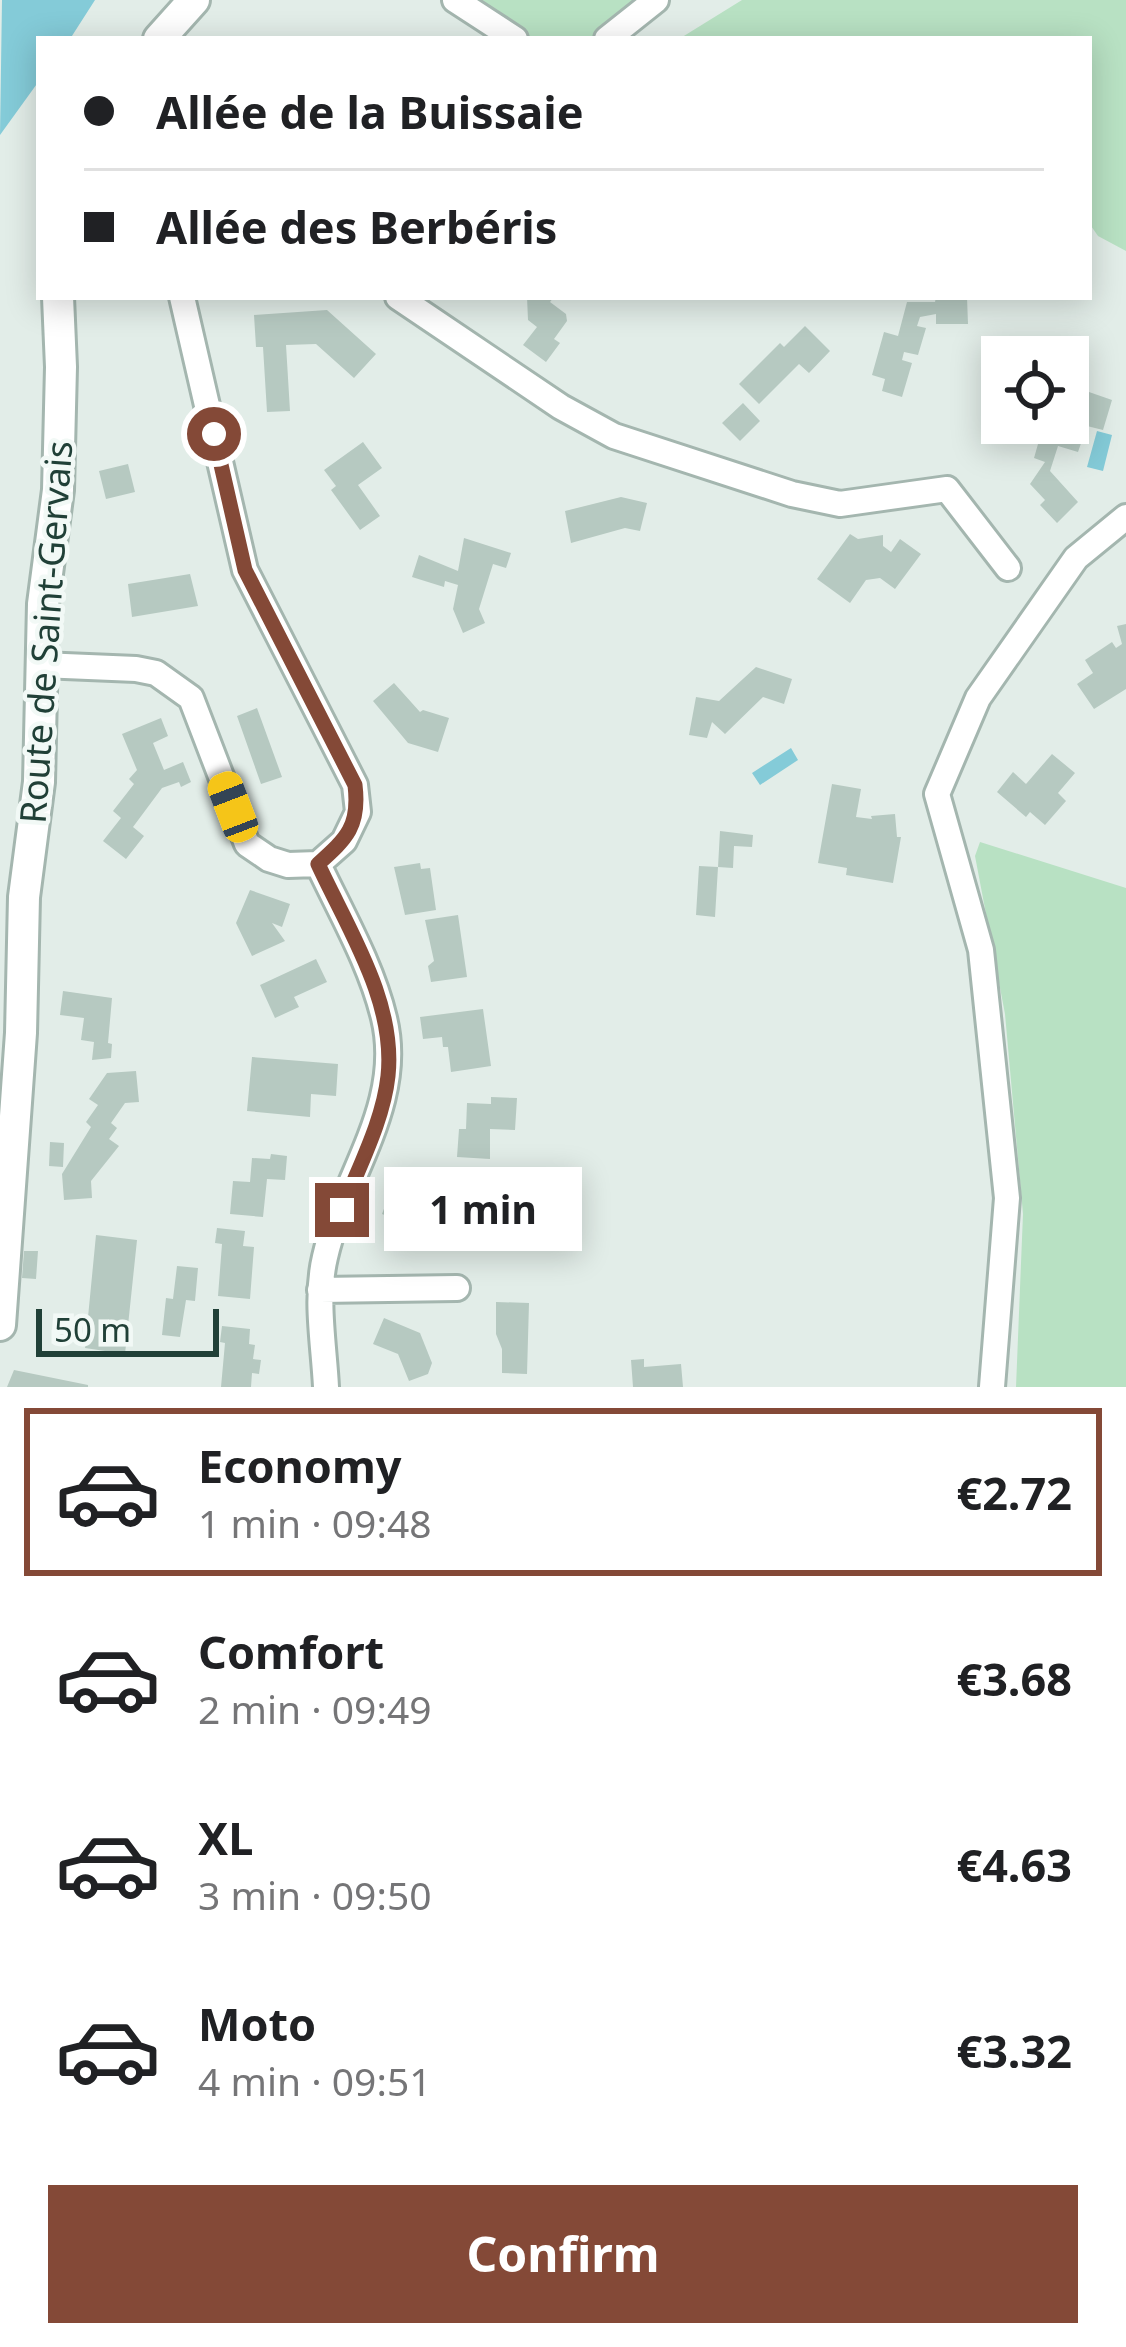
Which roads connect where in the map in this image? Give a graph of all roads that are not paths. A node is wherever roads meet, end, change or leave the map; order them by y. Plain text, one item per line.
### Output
1 (194, 0) edge
2 (455, 0) edge
3 (656, 0) edge
4 (162, 36) edge
5 (510, 36) edge
6 (611, 36) edge
7 (58, 300) edge
8 (183, 300) edge
9 (403, 300) edge
10 (1126, 517) edge
11 (1009, 568) dead end
12 (41, 665) junction
13 (318, 864) junction
14 (457, 1288) dead end
15 (320, 1290) junction
16 (0, 1325) edge
17 (326, 1387) edge
18 (992, 1387) edge

1 - 4 street
2 - 5 street
3 - 6 street
7 - 12 street, Route de Saint-Gervais
8 - 13 street
9 - 11 street
10 - 18 street
12 - 13 street
12 - 16 street, Route de Saint-Gervais
13 - 15 street
14 - 15 street
15 - 17 street

